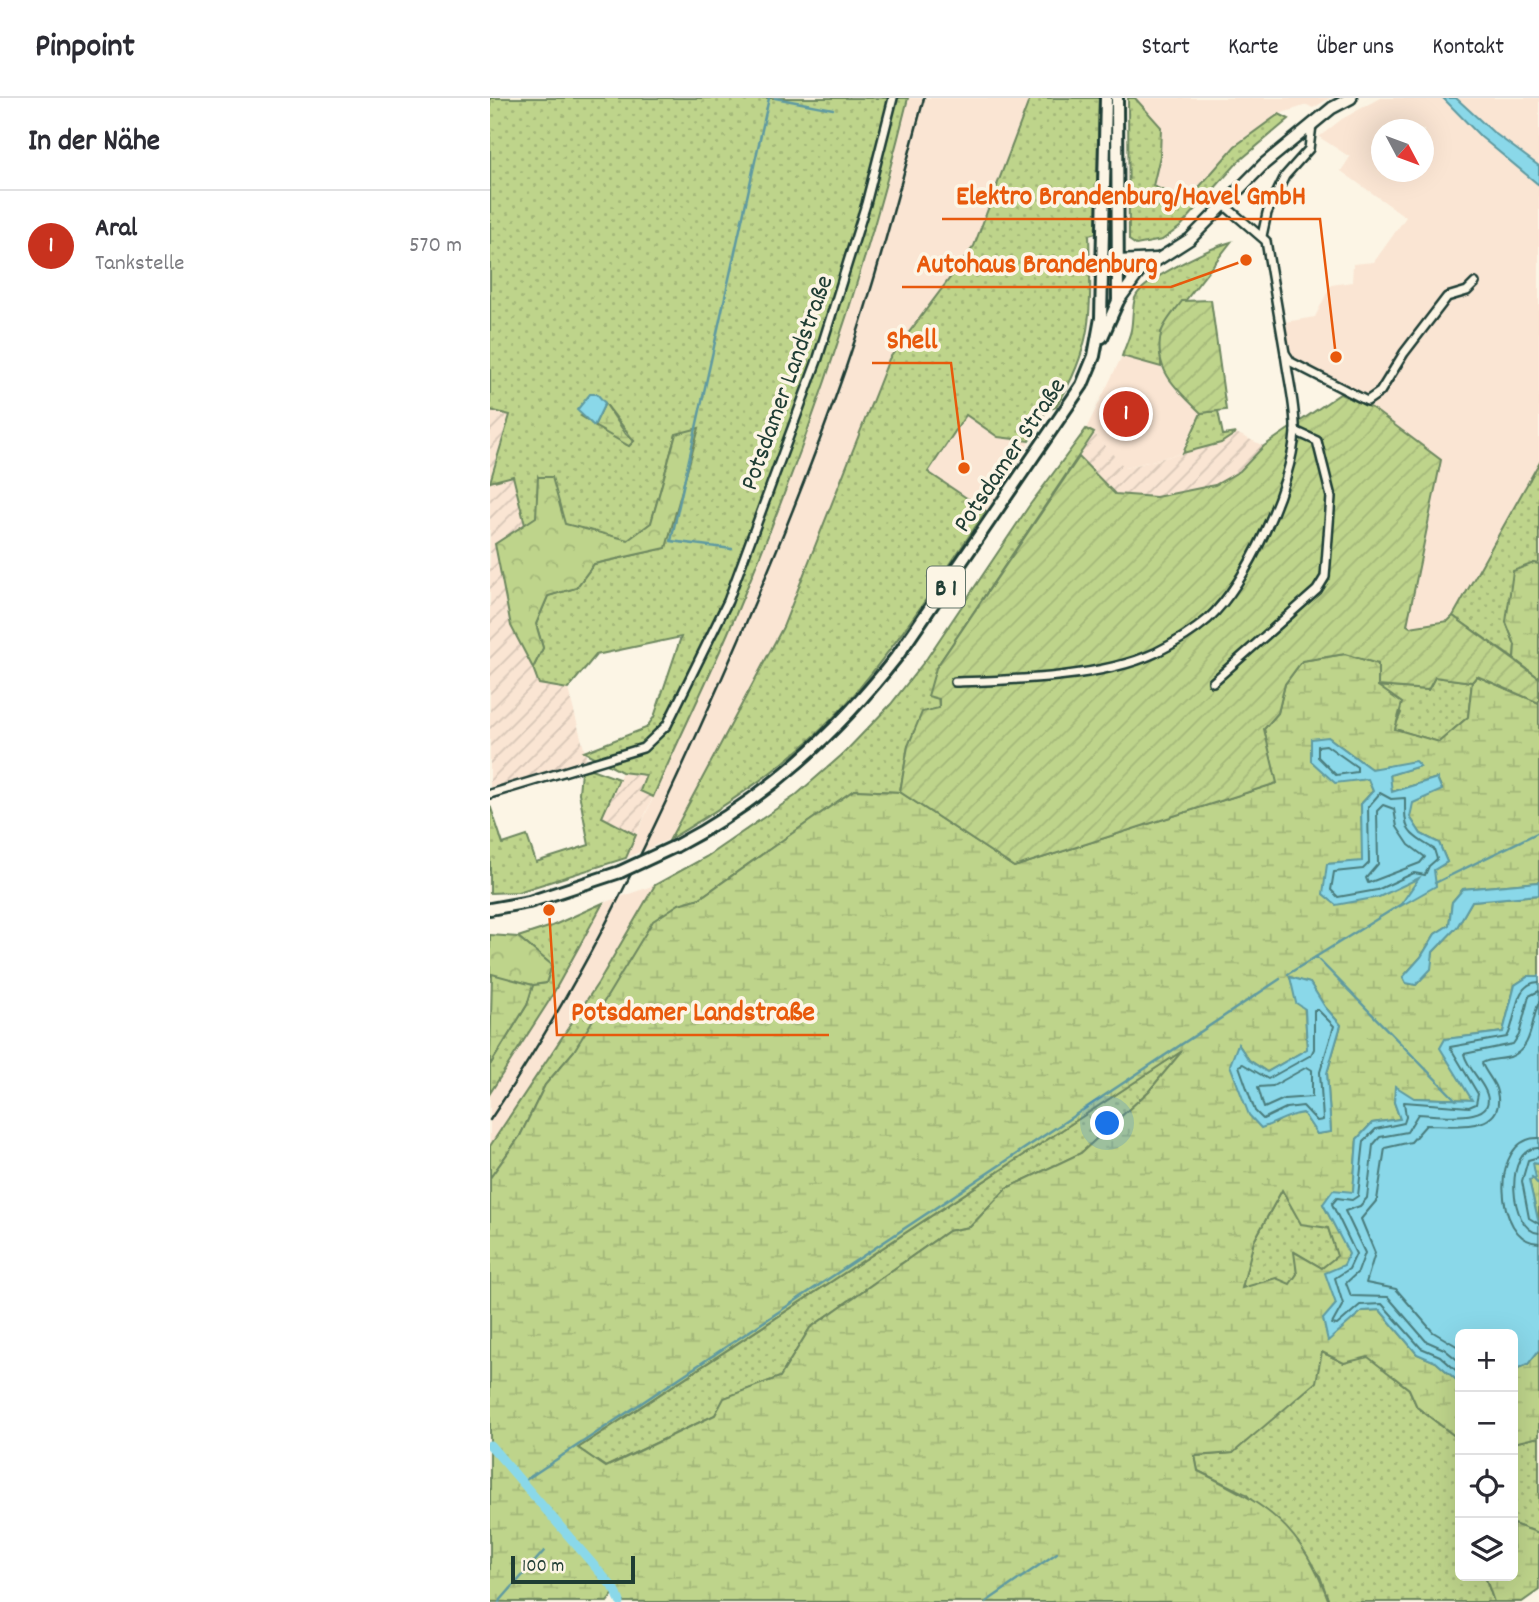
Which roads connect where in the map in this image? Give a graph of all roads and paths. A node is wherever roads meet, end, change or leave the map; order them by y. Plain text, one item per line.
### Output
1 (893, 98) edge
2 (1106, 98) edge
3 (1117, 98) edge
4 (1351, 98) edge
5 (1312, 124) junction
6 (1223, 204) junction
7 (1262, 236) junction
8 (1162, 258) junction
9 (1118, 261) junction
10 (1102, 262) junction
11 (1475, 283) dead end
12 (1118, 302) junction
13 (1095, 352) junction
14 (1285, 353) junction
15 (1295, 431) junction
16 (955, 682) dead end
17 (1213, 682) dead end
18 (490, 794) edge
19 (490, 909) edge

1 - 18 street, Potsdamer Landstraße
2 - 10 main road, Potsdamer Straße
3 - 9 main road, B 1
4 - 5 street
5 - 6 street
5 - 7 street
6 - 7 street
6 - 8 street
7 - 14 street
8 - 9 street
8 - 12 street
9 - 10 main road
9 - 12 main road, Potsdamer Straße / B 1
10 - 13 main road, Potsdamer Straße / B 1
11 - 14 street
12 - 13 main road, Potsdamer Straße / B 1
13 - 19 main road, Potsdamer Straße / B 1, bridge
14 - 15 street
15 - 16 street
15 - 17 street

